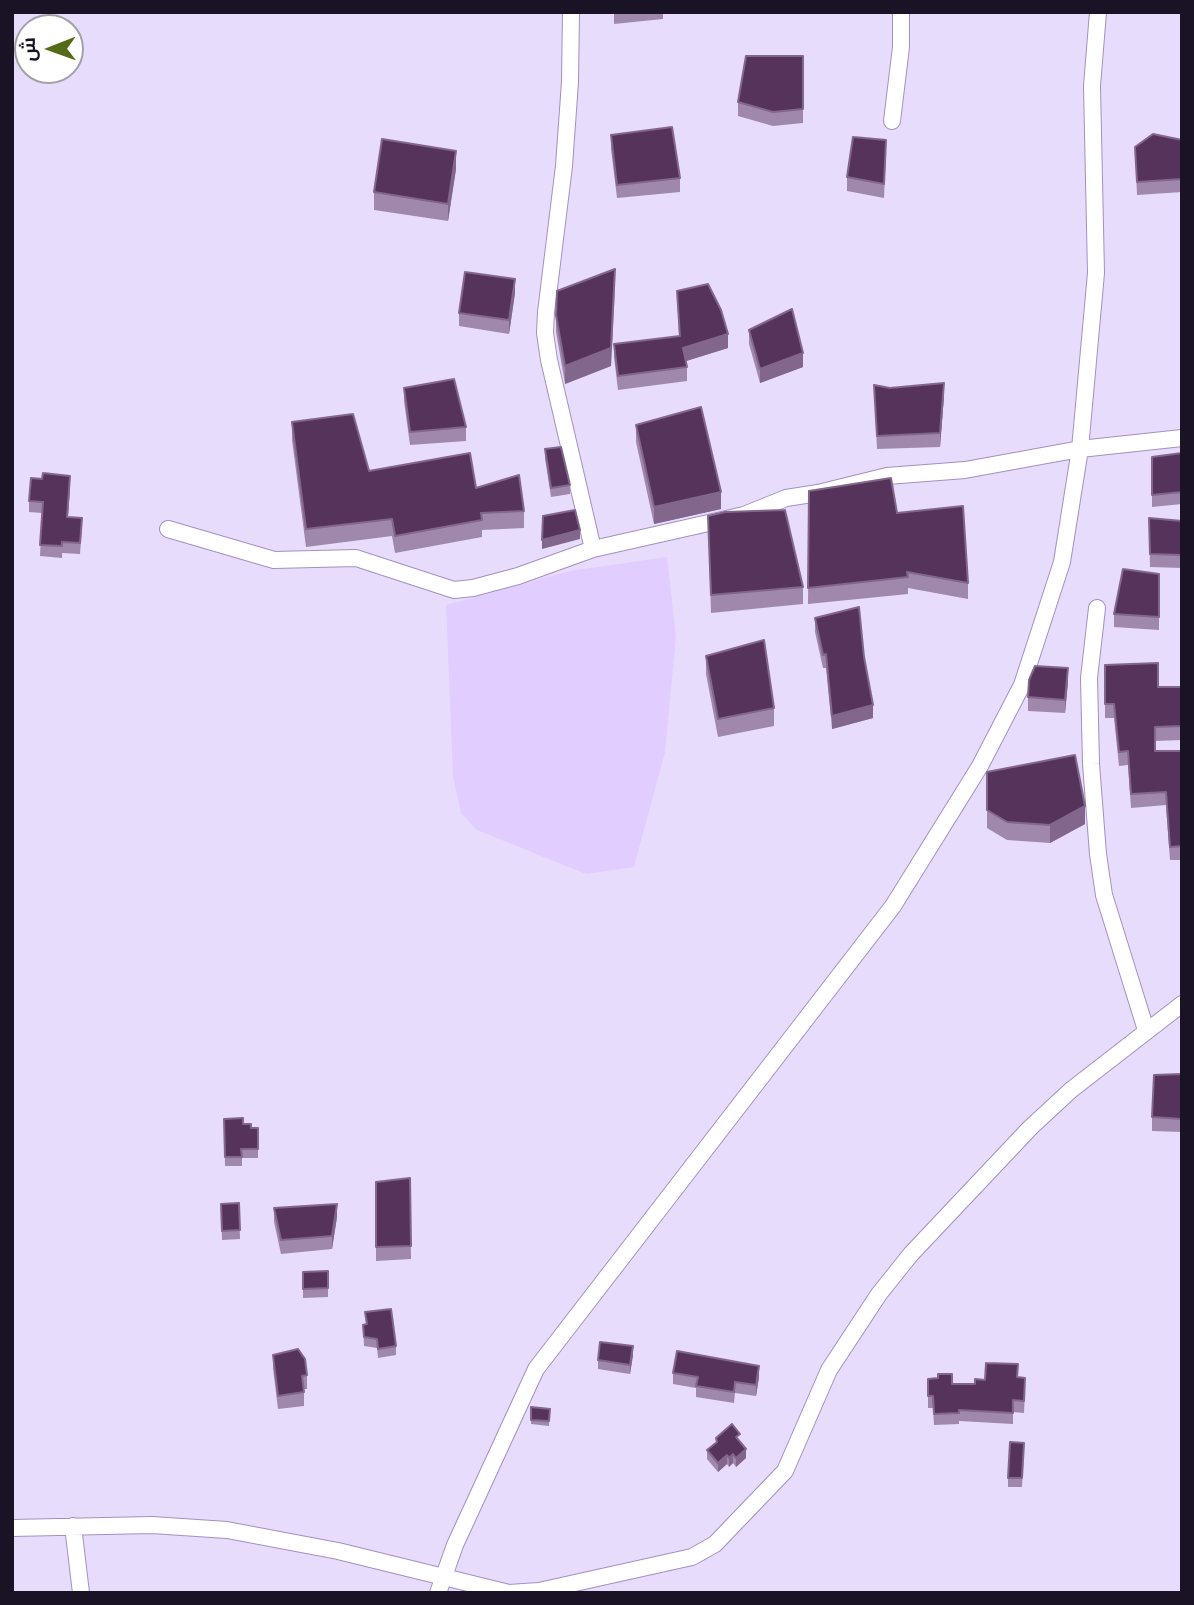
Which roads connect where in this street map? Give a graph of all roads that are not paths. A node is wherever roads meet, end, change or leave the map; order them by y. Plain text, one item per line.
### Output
1 (571, 12) edge
2 (901, 12) edge
3 (1098, 12) edge
4 (892, 121) dead end
5 (1182, 438) edge
6 (1080, 449) junction
7 (168, 529) dead end
8 (593, 549) junction
9 (1097, 608) dead end
10 (1182, 1004) edge
11 (1146, 1030) junction
12 (14, 1525) edge
13 (73, 1526) junction
14 (444, 1577) junction
15 (81, 1593) edge
16 (438, 1593) edge

1 - 8 street
2 - 4 street
3 - 6 street
5 - 6 street
6 - 8 street
6 - 14 street
7 - 8 street
9 - 11 street
10 - 11 street
11 - 14 street
12 - 13 street
13 - 14 street
13 - 15 street
14 - 16 street

